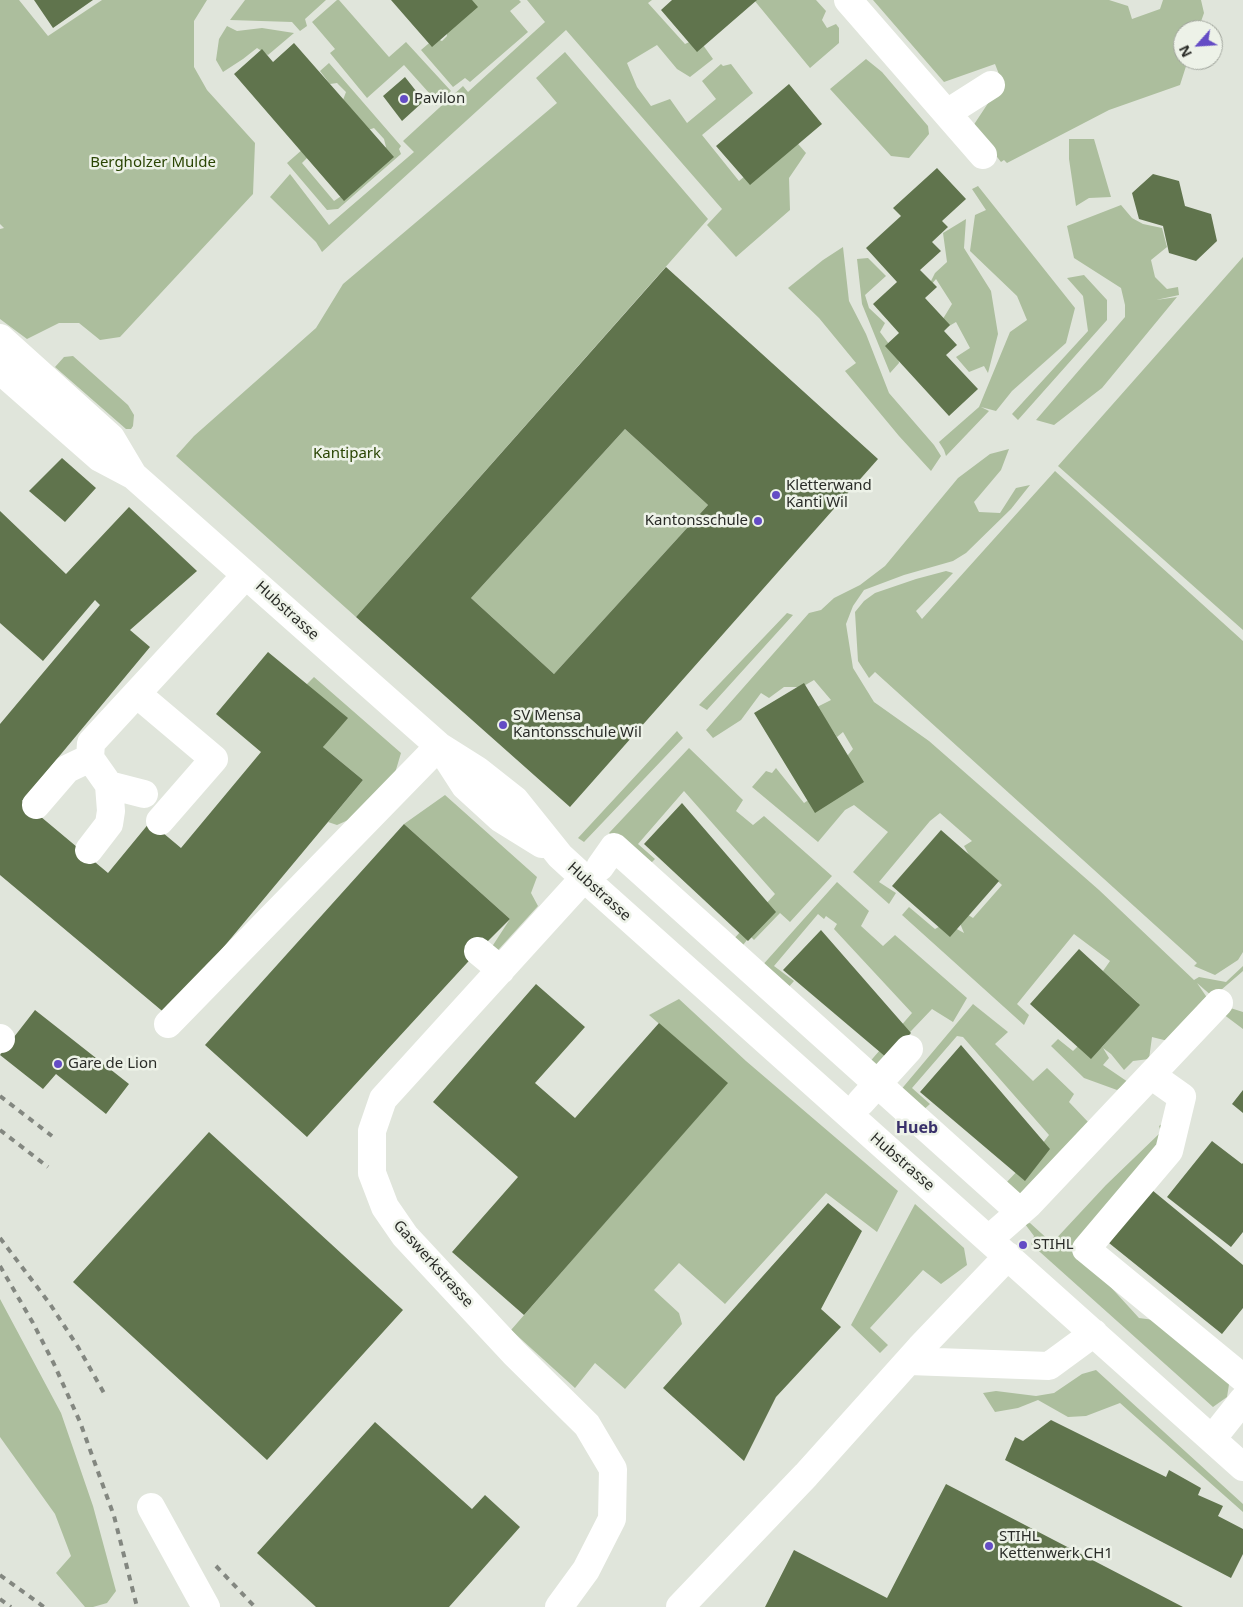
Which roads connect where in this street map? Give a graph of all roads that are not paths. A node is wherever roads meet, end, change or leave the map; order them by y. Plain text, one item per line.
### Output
1 (848, 0) edge
2 (992, 85) dead end
3 (947, 113) junction
4 (983, 155) dead end
5 (0, 338) edge
6 (0, 370) edge
7 (134, 476) junction
8 (246, 575) junction
9 (136, 694) junction
10 (439, 746) junction
11 (90, 758) junction
12 (109, 785) junction
13 (144, 794) dead end
14 (36, 805) dead end
15 (160, 821) dead end
16 (89, 850) dead end
17 (592, 873) junction
18 (478, 951) dead end
19 (500, 970) junction
20 (1219, 1003) dead end
21 (168, 1024) dead end
22 (909, 1049) dead end
23 (1151, 1075) junction
24 (869, 1093) junction
25 (1020, 1212) junction
26 (998, 1248) junction
27 (1094, 1333) junction
28 (909, 1361) junction
29 (1243, 1378) edge
30 (1243, 1400) edge
31 (1212, 1439) junction
32 (1243, 1467) edge
33 (150, 1507) dead end
34 (206, 1607) edge
35 (559, 1607) edge
36 (680, 1607) edge

1 - 3 street
2 - 3 street
3 - 4 street
5 - 7 street, Hubstrasse
6 - 7 street, Hubstrasse
7 - 8 street, Hubstrasse
8 - 9 street
8 - 10 street, Hubstrasse
9 - 11 street
9 - 15 street
10 - 17 street, Hubstrasse
10 - 21 street
11 - 12 street
11 - 14 street
12 - 13 street
12 - 16 street
17 - 19 street, Gaswerkstrasse
17 - 24 street, Gaswerkstrasse
17 - 26 street, Hubstrasse
18 - 19 street
19 - 35 street, Gaswerkstrasse
20 - 23 street
22 - 24 street
23 - 25 street
23 - 29 street
24 - 25 street
25 - 26 street
26 - 27 street, Hubstrasse
26 - 28 street
27 - 28 street
27 - 31 street, Hubstrasse
28 - 36 street
30 - 31 street
31 - 32 street, Hubstrasse
33 - 34 street

